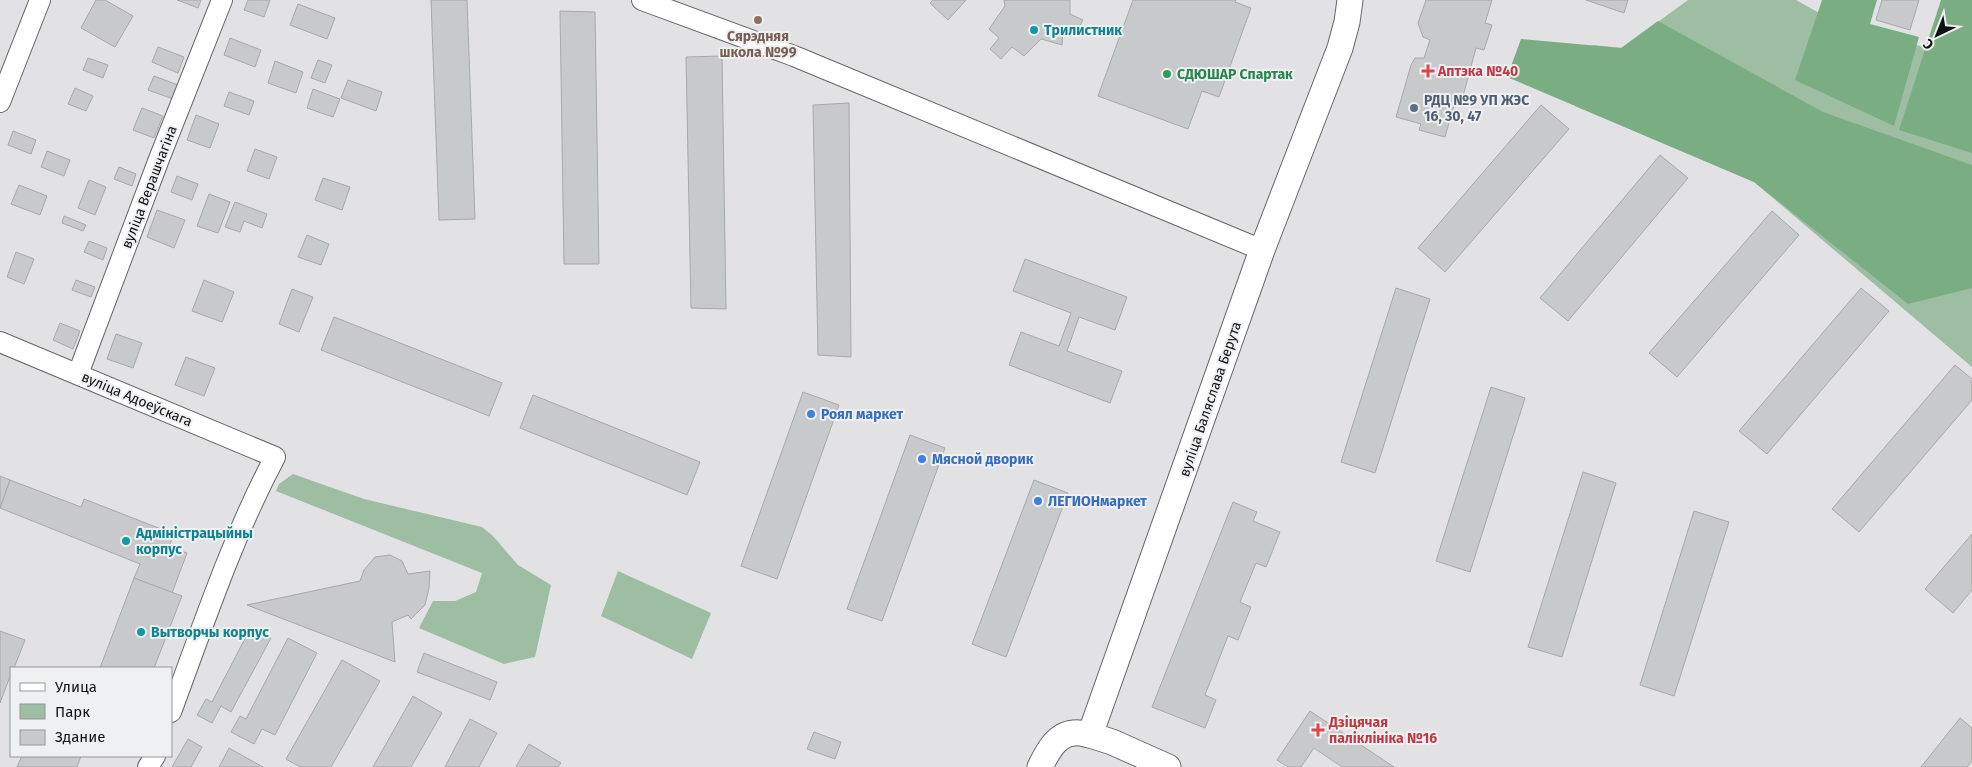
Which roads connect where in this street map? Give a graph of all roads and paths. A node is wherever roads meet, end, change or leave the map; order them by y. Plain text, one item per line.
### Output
1 (40, 0) edge
2 (222, 0) edge
3 (642, 0) edge
4 (1350, 0) edge
5 (0, 102) edge
6 (1262, 250) junction
7 (0, 342) edge
8 (78, 374) junction
9 (172, 709) edge
10 (1090, 735) junction
11 (1040, 767) edge
12 (1168, 767) edge

1 - 5 street
2 - 8 street, вуліца Верашчагіна
3 - 6 street
4 - 6 street, вуліца Баляслава Берута
6 - 10 street, вуліца Баляслава Берута
7 - 8 street, вуліца Адоеўскага
8 - 9 street, вуліца Адоеўскага
10 - 11 street
10 - 12 street

